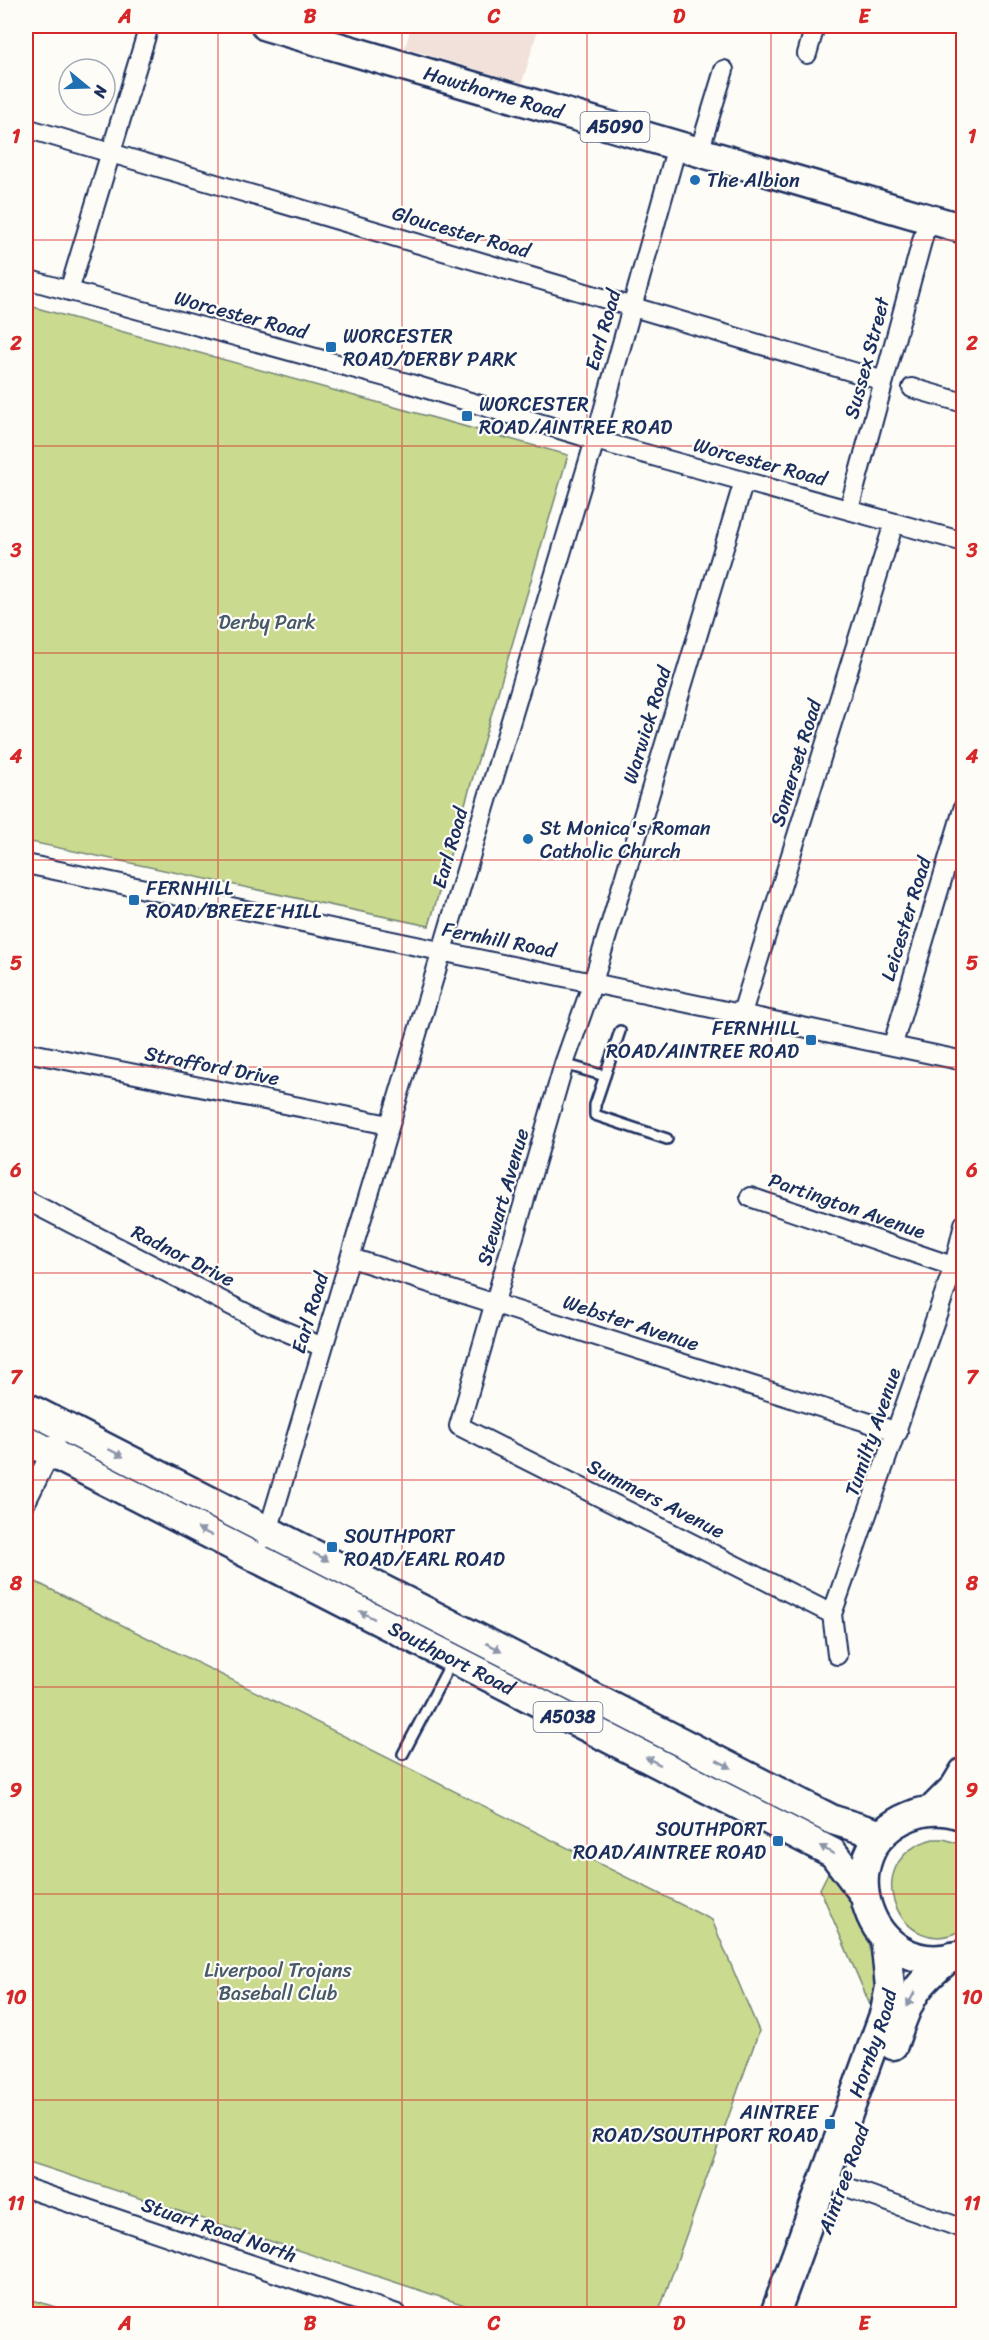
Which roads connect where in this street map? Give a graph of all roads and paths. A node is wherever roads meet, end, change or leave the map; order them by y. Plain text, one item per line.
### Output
1 (149, 26) edge
2 (266, 26) edge
3 (815, 26) edge
4 (807, 54) dead end
5 (724, 70) dead end
6 (26, 128) edge
7 (688, 149) junction
8 (110, 153) junction
9 (928, 219) junction
10 (963, 229) edge
11 (26, 279) edge
12 (69, 291) junction
13 (633, 306) junction
14 (884, 381) junction
15 (912, 388) dead end
16 (963, 403) edge
17 (595, 440) junction
18 (744, 480) junction
19 (849, 509) junction
20 (894, 523) junction
21 (963, 542) edge
22 (963, 806) edge
23 (26, 864) edge
24 (443, 953) junction
25 (593, 982) junction
26 (741, 1016) junction
27 (620, 1031) dead end
28 (893, 1044) junction
29 (26, 1052) edge
30 (963, 1061) edge
31 (564, 1064) junction
32 (605, 1076) junction
33 (389, 1125) junction
34 (667, 1139) dead end
35 (750, 1197) dead end
36 (26, 1200) edge
37 (963, 1224) edge
38 (351, 1258) junction
39 (959, 1268) edge
40 (496, 1304) junction
41 (323, 1347) junction
42 (26, 1407) edge
43 (459, 1426) joint
44 (64, 1427) junction
45 (898, 1432) junction
46 (38, 1446) edge
47 (26, 1502) edge
48 (269, 1531) junction
49 (257, 1559) junction
50 (832, 1614) junction
51 (837, 1654) dead end
52 (453, 1659) junction
53 (403, 1754) dead end
54 (963, 1772) edge
55 (932, 1810) junction
56 (963, 1815) edge
57 (882, 1835) junction
58 (864, 1894) junction
59 (885, 1938) junction
60 (957, 1956) edge
61 (841, 2185) junction
62 (26, 2188) edge
63 (963, 2229) edge
64 (397, 2314) edge
65 (775, 2314) edge
66 (796, 2314) edge

1 - 8 street
2 - 7 main road, Hawthorne Road / A5090
3 - 4 street
5 - 7 street, Earl Road
6 - 8 street, Gloucester Road
7 - 9 main road, Hawthorne Road / A5090
7 - 13 street, Earl Road
8 - 12 street
8 - 13 street, Gloucester Road
9 - 10 main road, Hawthorne Road / A5090
9 - 14 street, Sussex Street
11 - 12 street, Worcester Road
12 - 17 street, Worcester Road
13 - 14 street, Gloucester Road
13 - 17 street, Earl Road
14 - 19 street, Sussex Street
15 - 16 street
17 - 18 street, Worcester Road
17 - 24 street, Earl Road
18 - 19 street, Worcester Road
18 - 25 street, Warwick Road
19 - 20 street, Worcester Road
20 - 21 street, Worcester Road
20 - 26 street, Somerset Road
22 - 28 street, Leicester Road
23 - 24 street, Fernhill Road
24 - 25 street, Fernhill Road
24 - 33 street, Earl Road
25 - 26 street, Fernhill Road
25 - 31 street, Stewart Avenue
26 - 28 street, Fernhill Road
27 - 32 lane
28 - 30 street, Fernhill Road
29 - 33 street, Strafford Drive
31 - 32 lane
31 - 40 street, Stewart Avenue
32 - 34 lane
33 - 38 street, Earl Road
35 - 39 street, Partington Avenue
36 - 41 street, Radnor Drive
37 - 39 street, Tumilty Avenue
38 - 40 street, Webster Avenue
38 - 41 street, Earl Road
39 - 45 street, Tumilty Avenue
40 - 43 street, Stewart Avenue
40 - 45 street, Webster Avenue
41 - 48 street, Earl Road
42 - 44 main road, Southport Road / A5038
43 - 50 street, Summers Avenue
44 - 46 street
44 -> 48 main road, Southport Road / A5038
45 - 50 street, Tumilty Avenue
46 - 47 street
49 -> 46 main road, Southport Road / A5038
48 - 49 street, Earl Road
48 -> 57 main road, Southport Road / A5038
52 -> 49 main road, Southport Road / A5038
50 - 51 street, Tumilty Avenue
52 - 53 lane
58 -> 52 main road, Southport Road / A5038
54 - 55 main road
55 - 56 main road, A5038
55 - 57 main road, A5038
57 - 58 main road, A5038
58 - 59 main road, A5038
59 - 60 main road, A5038
59 - 65 main road, Hornby Road
60 -> 61 main road, Aintree Road
61 - 63 street
61 - 66 main road, Aintree Road
62 - 64 street, Stuart Road North

